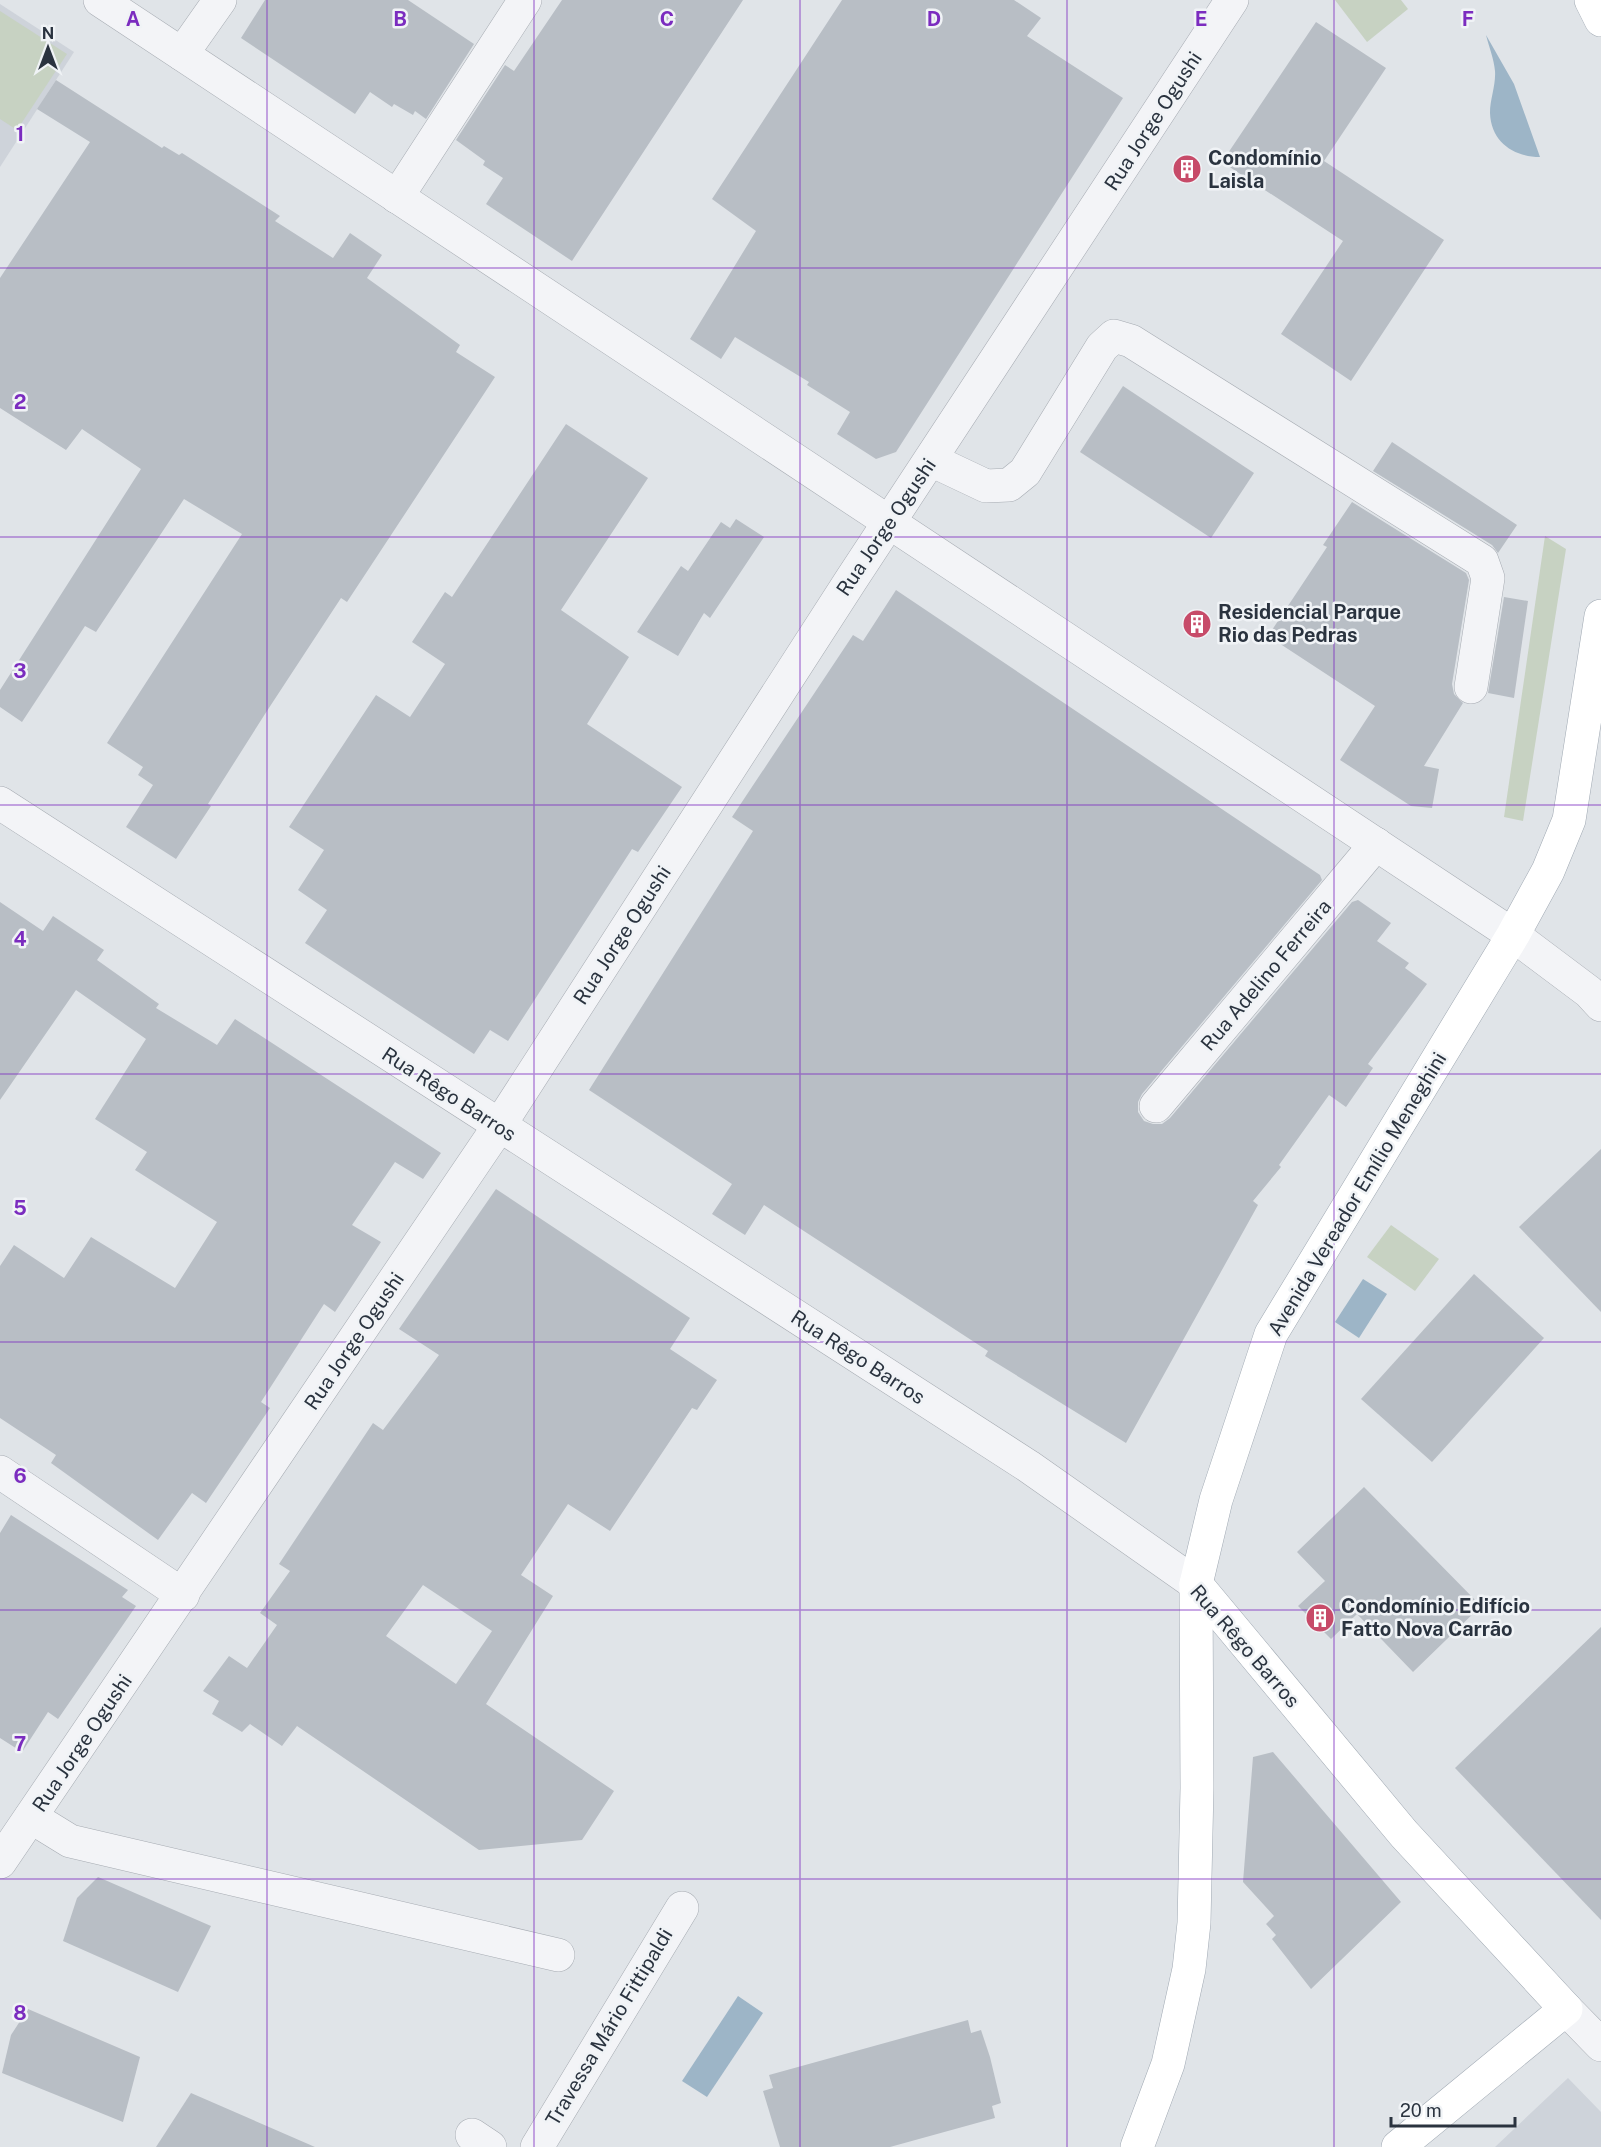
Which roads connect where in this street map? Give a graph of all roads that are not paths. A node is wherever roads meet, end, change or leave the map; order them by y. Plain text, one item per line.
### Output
1 (100, 0) edge
2 (220, 0) edge
3 (525, 0) edge
4 (1232, 0) edge
5 (1591, 0) edge
6 (1601, 20) edge
7 (182, 54) junction
8 (397, 197) junction
9 (931, 460) junction
10 (890, 523) junction
11 (1600, 626) edge
12 (1471, 687) dead end
13 (0, 803) edge
14 (1376, 844) junction
15 (1513, 935) junction
16 (1601, 1005) edge
17 (1156, 1106) dead end
18 (499, 1126) junction
19 (0, 1472) edge
20 (1196, 1584) junction
21 (183, 1595) junction
22 (31, 1817) junction
23 (1, 1860) edge
24 (682, 1908) dead end
25 (558, 1955) dead end
26 (1566, 2009) junction
27 (1601, 2045) edge
28 (537, 2147) edge
29 (1137, 2147) edge
30 (1398, 2147) edge

1 - 7 street
2 - 7 street
3 - 8 street
4 - 9 street, Rua Jorge Ogushi
5 - 6 main road
7 - 8 street
8 - 10 street
9 - 10 street, Rua Jorge Ogushi
9 - 12 street
10 - 14 street
10 - 18 street, Rua Jorge Ogushi
11 - 15 main road, Avenida Vereador Emílio Meneghini
13 - 18 street, Rua Rêgo Barros
14 - 15 street
14 - 17 street, Rua Adelino Ferreira
15 - 16 street
15 - 20 main road, Avenida Vereador Emílio Meneghini
18 - 20 street, Rua Rêgo Barros
18 - 21 street, Rua Jorge Ogushi
19 - 21 street
20 - 26 main road, Rua Rêgo Barros
20 - 29 main road, Avenida Vereador Emílio Meneghini
21 - 22 street, Rua Jorge Ogushi
22 - 23 street, Rua Jorge Ogushi
22 - 25 street
24 - 28 street, Travessa Mário Fittipaldi
26 - 27 street, Rua Rêgo Barros
26 - 30 main road

